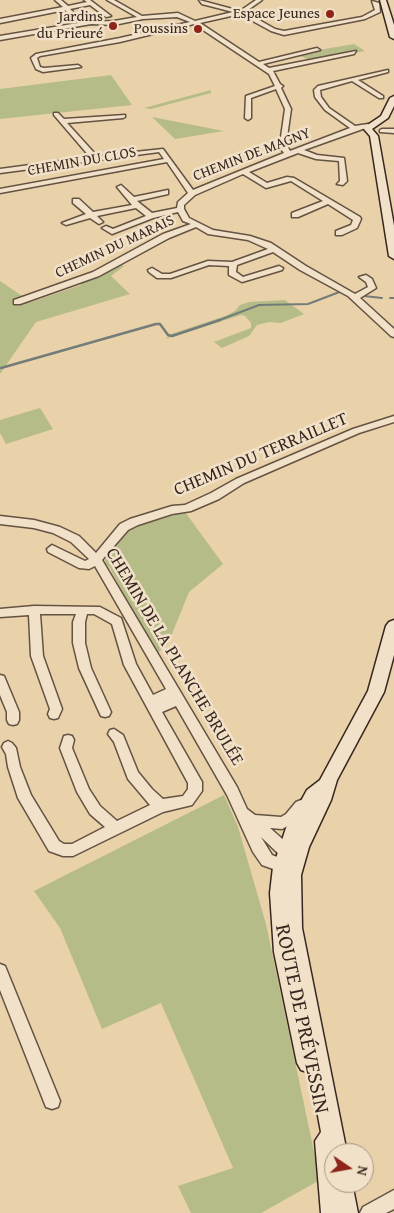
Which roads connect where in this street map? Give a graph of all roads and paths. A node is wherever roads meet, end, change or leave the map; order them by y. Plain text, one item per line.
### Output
1 (58, 0) edge
2 (110, 0) edge
3 (202, 0) edge
4 (259, 0) edge
5 (384, 1) edge
6 (89, 2) edge
7 (374, 2) dead end
8 (22, 8) dead end
9 (68, 9) junction
10 (241, 12) junction
11 (108, 16) dead end
12 (141, 17) junction
13 (32, 18) junction
14 (0, 21) edge
15 (194, 23) junction
16 (82, 24) junction
17 (1, 36) edge
18 (394, 37) edge
19 (317, 50) dead end
20 (354, 52) dead end
21 (260, 63) junction
22 (78, 67) dead end
23 (269, 70) junction
24 (386, 71) dead end
25 (353, 79) junction
26 (280, 86) junction
27 (380, 97) dead end
28 (394, 98) edge
29 (56, 114) dead end
30 (123, 116) dead end
31 (248, 118) dead end
32 (64, 121) junction
33 (379, 126) edge
34 (354, 129) junction
35 (394, 130) edge
36 (298, 150) junction
37 (342, 150) dead end
38 (289, 154) junction
39 (95, 158) junction
40 (342, 159) junction
41 (170, 160) junction
42 (0, 171) edge
43 (242, 171) junction
44 (341, 184) dead end
45 (121, 187) dead end
46 (0, 191) edge
47 (165, 192) dead end
48 (192, 193) junction
49 (76, 201) dead end
50 (326, 202) junction
51 (134, 203) junction
52 (180, 209) junction
53 (390, 211) edge
54 (91, 215) junction
55 (295, 215) dead end
56 (151, 216) junction
57 (99, 222) dead end
58 (66, 223) dead end
59 (196, 225) junction
60 (106, 228) dead end
61 (339, 233) dead end
62 (274, 249) junction
63 (394, 256) edge
64 (233, 264) junction
65 (279, 268) dead end
66 (152, 270) dead end
67 (363, 277) dead end
68 (356, 297) junction
69 (17, 302) dead end
70 (394, 334) edge
71 (394, 419) edge
72 (0, 520) edge
73 (52, 549) dead end
74 (96, 558) junction
75 (34, 610) junction
76 (83, 610) junction
77 (0, 613) edge
78 (394, 626) edge
79 (0, 680) edge
80 (176, 695) junction
81 (154, 705) junction
82 (105, 712) dead end
83 (54, 714) dead end
84 (13, 720) dead end
85 (114, 734) dead end
86 (68, 740) dead end
87 (8, 747) dead end
88 (329, 778) junction
89 (307, 805) junction
90 (161, 806) junction
91 (249, 818) junction
92 (116, 828) junction
93 (288, 859) junction
94 (0, 971) edge
95 (52, 1101) dead end
96 (334, 1143) edge
97 (343, 1193) edge
98 (394, 1199) edge
99 (333, 1213) edge
100 (346, 1213) edge
101 (369, 1213) edge

1 - 9 street
2 - 12 street
3 - 10 street
4 - 10 street
5 - 18 main road
6 - 9 street
6 - 11 street
7 - 10 street
8 - 13 street
9 - 13 street
9 - 16 street
10 - 15 street
12 - 15 street
12 - 16 street
13 - 14 street
15 - 21 street
15 - 22 street
16 - 17 street
19 - 21 street
20 - 23 street
21 - 23 street
23 - 26 street
24 - 25 street
25 - 27 street
25 - 34 street
26 - 31 street
26 - 38 street
28 - 33 main road
29 - 32 street, CHEMIN DU CLOS
30 - 32 street
32 - 39 street, CHEMIN DU CLOS
33 - 34 street, CHEMIN DE MAGNY
33 - 35 street, CHEMIN DE MAGNY
33 - 53 main road
34 - 36 street, CHEMIN DE MAGNY
36 - 38 street, CHEMIN DE MAGNY
36 - 40 street
37 - 40 street
38 - 43 street, CHEMIN DE MAGNY
39 - 41 street, CHEMIN DU CLOS
39 - 42 street, CHEMIN DU CLOS
40 - 44 street
41 - 46 street, CHEMIN DU CLOS
41 - 48 street
43 - 48 street, CHEMIN DE MAGNY
43 - 50 street
45 - 51 street
47 - 51 street
48 - 52 street, CHEMIN DE MAGNY
49 - 54 street
50 - 55 street
50 - 61 street
51 - 54 street
51 - 56 street
52 - 56 street
52 - 59 street
53 - 63 main road
54 - 57 street
54 - 58 street
56 - 60 street
59 - 62 street
59 - 69 street, CHEMIN DU MARAIS
62 - 64 street
62 - 68 street
64 - 65 street
64 - 66 street
67 - 68 street
68 - 70 street
71 - 74 street, CHEMIN DU TERRAILLET
72 - 74 street, CHEMIN DE LA PLANCHE BRULÉE
73 - 74 street
74 - 80 street, CHEMIN DE LA PLANCHE BRULÉE
75 - 76 street
75 - 77 street
75 - 83 street
76 - 81 street
76 - 82 street
78 - 88 main road, ROUTE DE PRÉVESSIN
79 - 84 street
80 - 81 street
80 - 91 street, CHEMIN DE LA PLANCHE BRULÉE
81 - 90 street
85 - 90 street
86 - 92 street
87 - 92 street
88 - 89 main road, ROUTE DE PRÉVESSIN
88 - 93 main road, ROUTE DE PRÉVESSIN
89 - 91 street
89 - 93 main road, ROUTE DE PRÉVESSIN
90 - 92 street
91 - 93 street, CHEMIN DE LA PLANCHE BRULÉE
91 - 93 street, CHEMIN DE LA PLANCHE BRULÉE
93 - 96 main road, ROUTE DE PRÉVESSIN
93 - 99 main road, ROUTE DE PRÉVESSIN
94 - 95 street
97 - 100 main road
98 - 101 street

